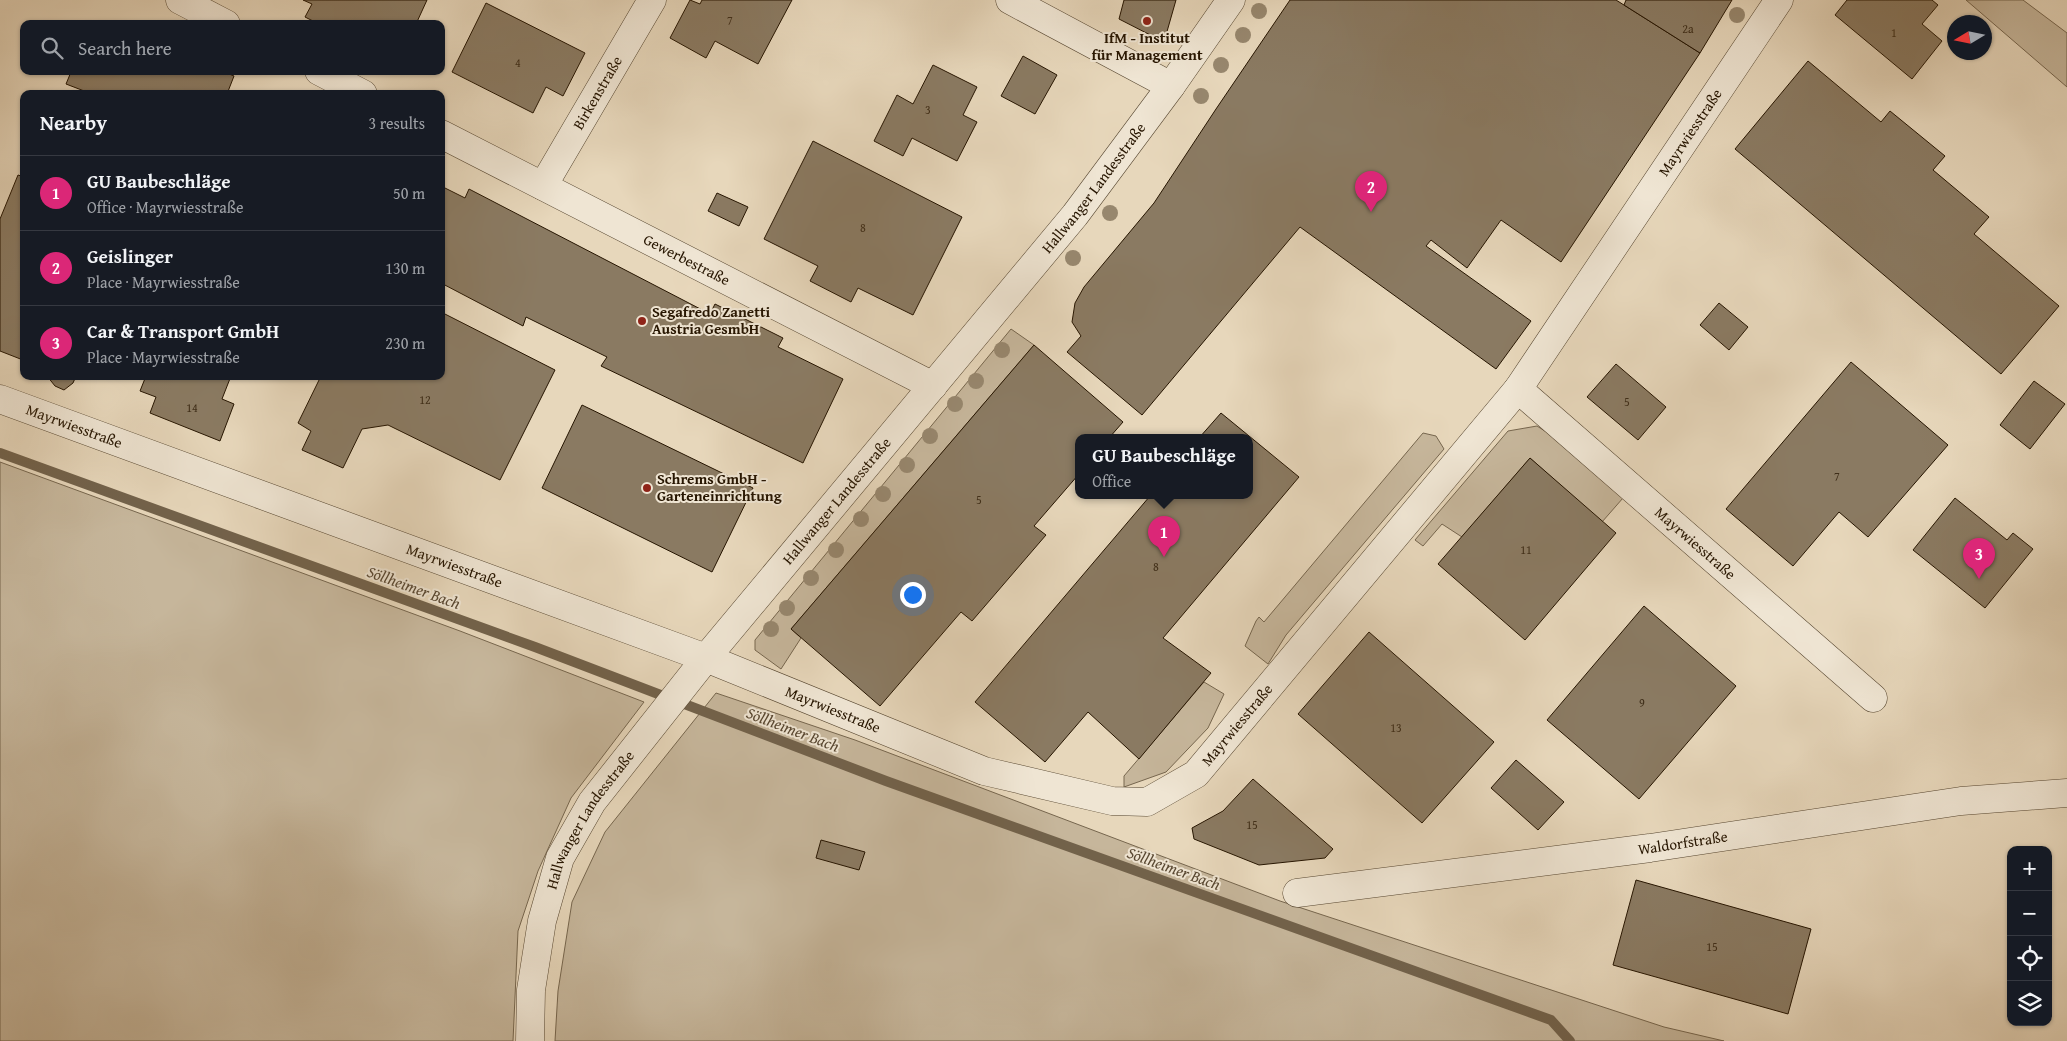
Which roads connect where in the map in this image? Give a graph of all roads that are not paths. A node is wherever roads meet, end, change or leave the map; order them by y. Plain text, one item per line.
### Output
1 (180, 0) edge
2 (652, 0) edge
3 (1010, 0) edge
4 (1231, 0) edge
5 (1779, 0) edge
6 (218, 20) edge
7 (327, 75) edge
8 (1171, 86) junction
9 (355, 90) edge
10 (445, 136) edge
11 (544, 186) junction
12 (933, 386) junction
13 (1518, 389) junction
14 (0, 398) edge
15 (702, 664) junction
16 (1872, 698) dead end
17 (2067, 793) edge
18 (1297, 893) dead end
19 (530, 1041) edge

1 - 6 street
2 - 11 street, Birkenstraße
3 - 8 street
4 - 8 street, Hallwanger Landesstraße
5 - 13 street, Mayrwiesstraße
7 - 9 street
8 - 12 street, Hallwanger Landesstraße
10 - 11 street, Gewerbestraße
11 - 12 street, Gewerbestraße
12 - 15 street, Hallwanger Landesstraße
13 - 15 street, Mayrwiesstraße
13 - 16 street, Mayrwiesstraße
14 - 15 street, Mayrwiesstraße
15 - 19 street, Hallwanger Landesstraße
17 - 18 street, Waldorfstraße

